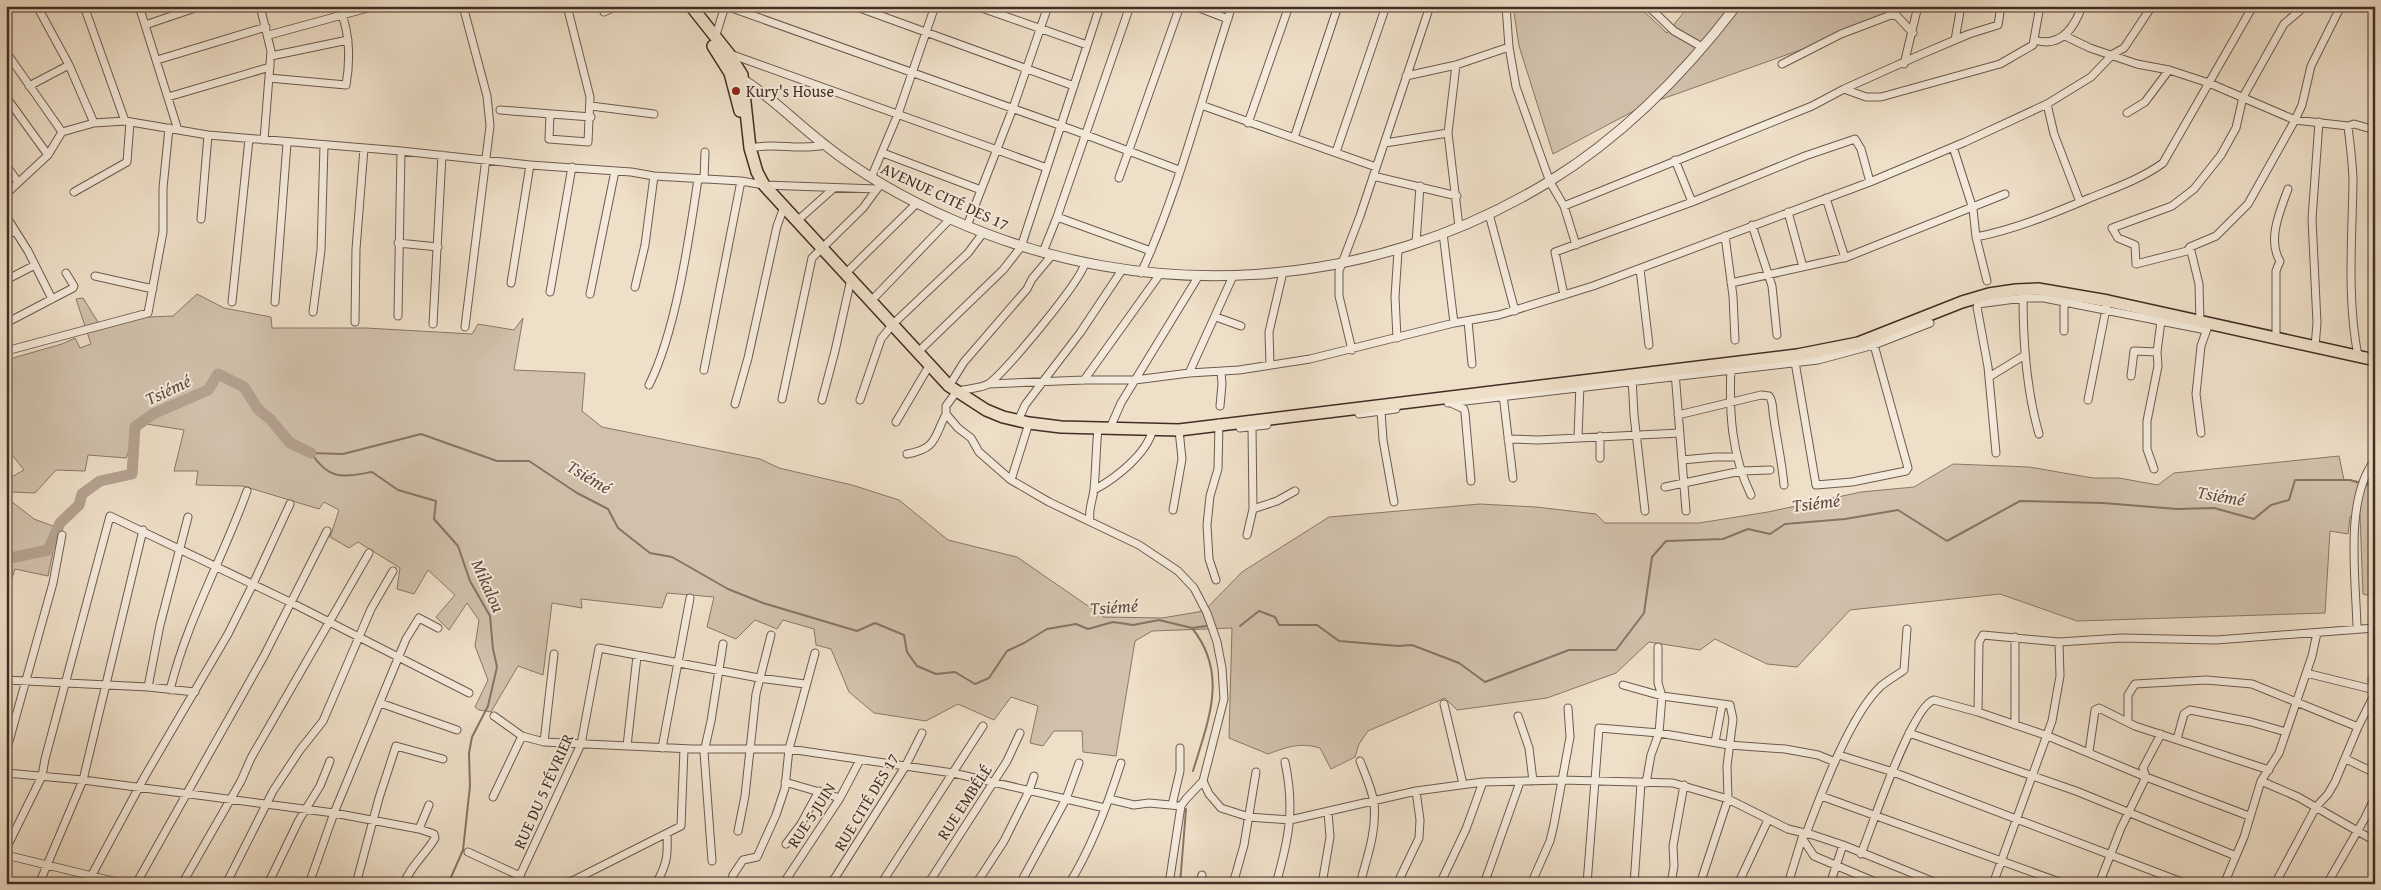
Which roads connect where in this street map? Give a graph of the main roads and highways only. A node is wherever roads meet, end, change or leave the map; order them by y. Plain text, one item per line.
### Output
1 (685, 6) edge
2 (691, 6) edge
3 (734, 72) junction
4 (750, 147) junction
5 (2375, 360) edge

1 - 3 main road
2 - 3 main road
3 - 4 main road
3 - 4 main road
4 - 5 main road

